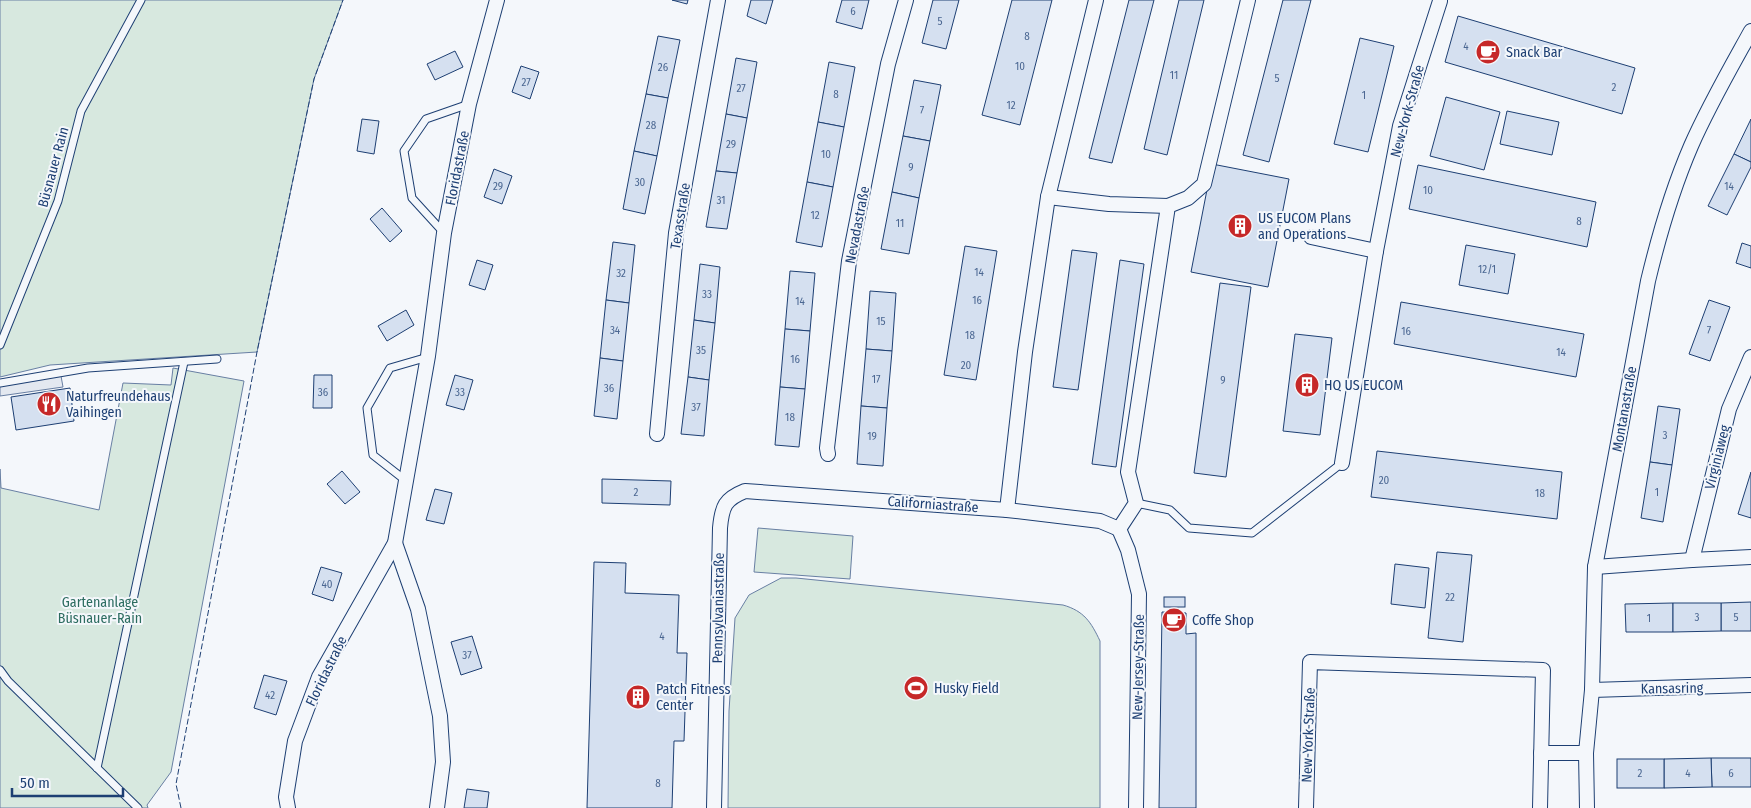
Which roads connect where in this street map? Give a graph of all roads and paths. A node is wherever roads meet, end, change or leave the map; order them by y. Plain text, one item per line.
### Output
1 (141, 0) edge
2 (497, 0) edge
3 (718, 0) edge
4 (906, 0) edge
5 (1096, 0) edge
6 (1248, 0) edge
7 (1440, 2) dead end
8 (1751, 31) edge
9 (469, 104) junction
10 (1048, 197) junction
11 (1168, 206) junction
12 (444, 233) junction
13 (1311, 237) dead end
14 (1376, 251) junction
15 (0, 345) edge
16 (428, 356) junction
17 (1751, 357) edge
18 (217, 359) dead end
19 (184, 362) junction
20 (0, 383) edge
21 (657, 434) dead end
22 (828, 454) dead end
23 (1342, 463) joint
24 (405, 480) junction
25 (745, 491) joint
26 (1136, 503) junction
27 (1007, 510) junction
28 (1119, 529) junction
29 (394, 543) junction
30 (1751, 557) edge
31 (1692, 560) junction
32 (1595, 567) junction
33 (0, 670) edge
34 (1751, 686) edge
35 (1592, 690) junction
36 (1541, 753) junction
37 (1586, 753) junction
38 (97, 768) junction
39 (138, 808) edge
40 (288, 808) edge
41 (437, 808) edge
42 (714, 808) edge
43 (1136, 808) edge
44 (1306, 808) edge
45 (1540, 808) edge
46 (1587, 808) edge

1 - 15 lane, Büsnauer Rain
2 - 9 street, Floridastraße
3 - 21 street, Texasstraße
4 - 22 street, Nevadastraße
5 - 10 street
6 - 11 street
7 - 14 street, New-York-Straße
8 - 32 street, Montanastraße
9 - 12 street, Floridastraße
9 - 12 lane, Floridastraße
10 - 11 street
10 - 27 street
11 - 26 street
12 - 16 street, Floridastraße
13 - 14 street
14 - 23 street, New-York-Straße
16 - 24 street, Floridastraße
16 - 24 lane
17 - 31 street, Virginiaweg
18 - 19 lane
19 - 20 lane
19 - 38 lane
23 - 26 lane
24 - 29 street, Floridastraße
25 - 27 street, Californiastraße
25 - 42 street, Pennsylvaniastraße
26 - 28 street
27 - 28 street, Californiastraße
28 - 43 street, New-Jersey-Straße
29 - 40 street, Floridastraße
29 - 41 street, Floridastraße
30 - 31 street
31 - 32 street
32 - 35 street, Montanastraße
33 - 38 lane
34 - 35 street, Kansasring
35 - 37 street, Montanastraße
36 - 37 street
36 - 44 street, New-York-Straße
36 - 45 street
37 - 46 street, Montanastraße
38 - 39 lane

